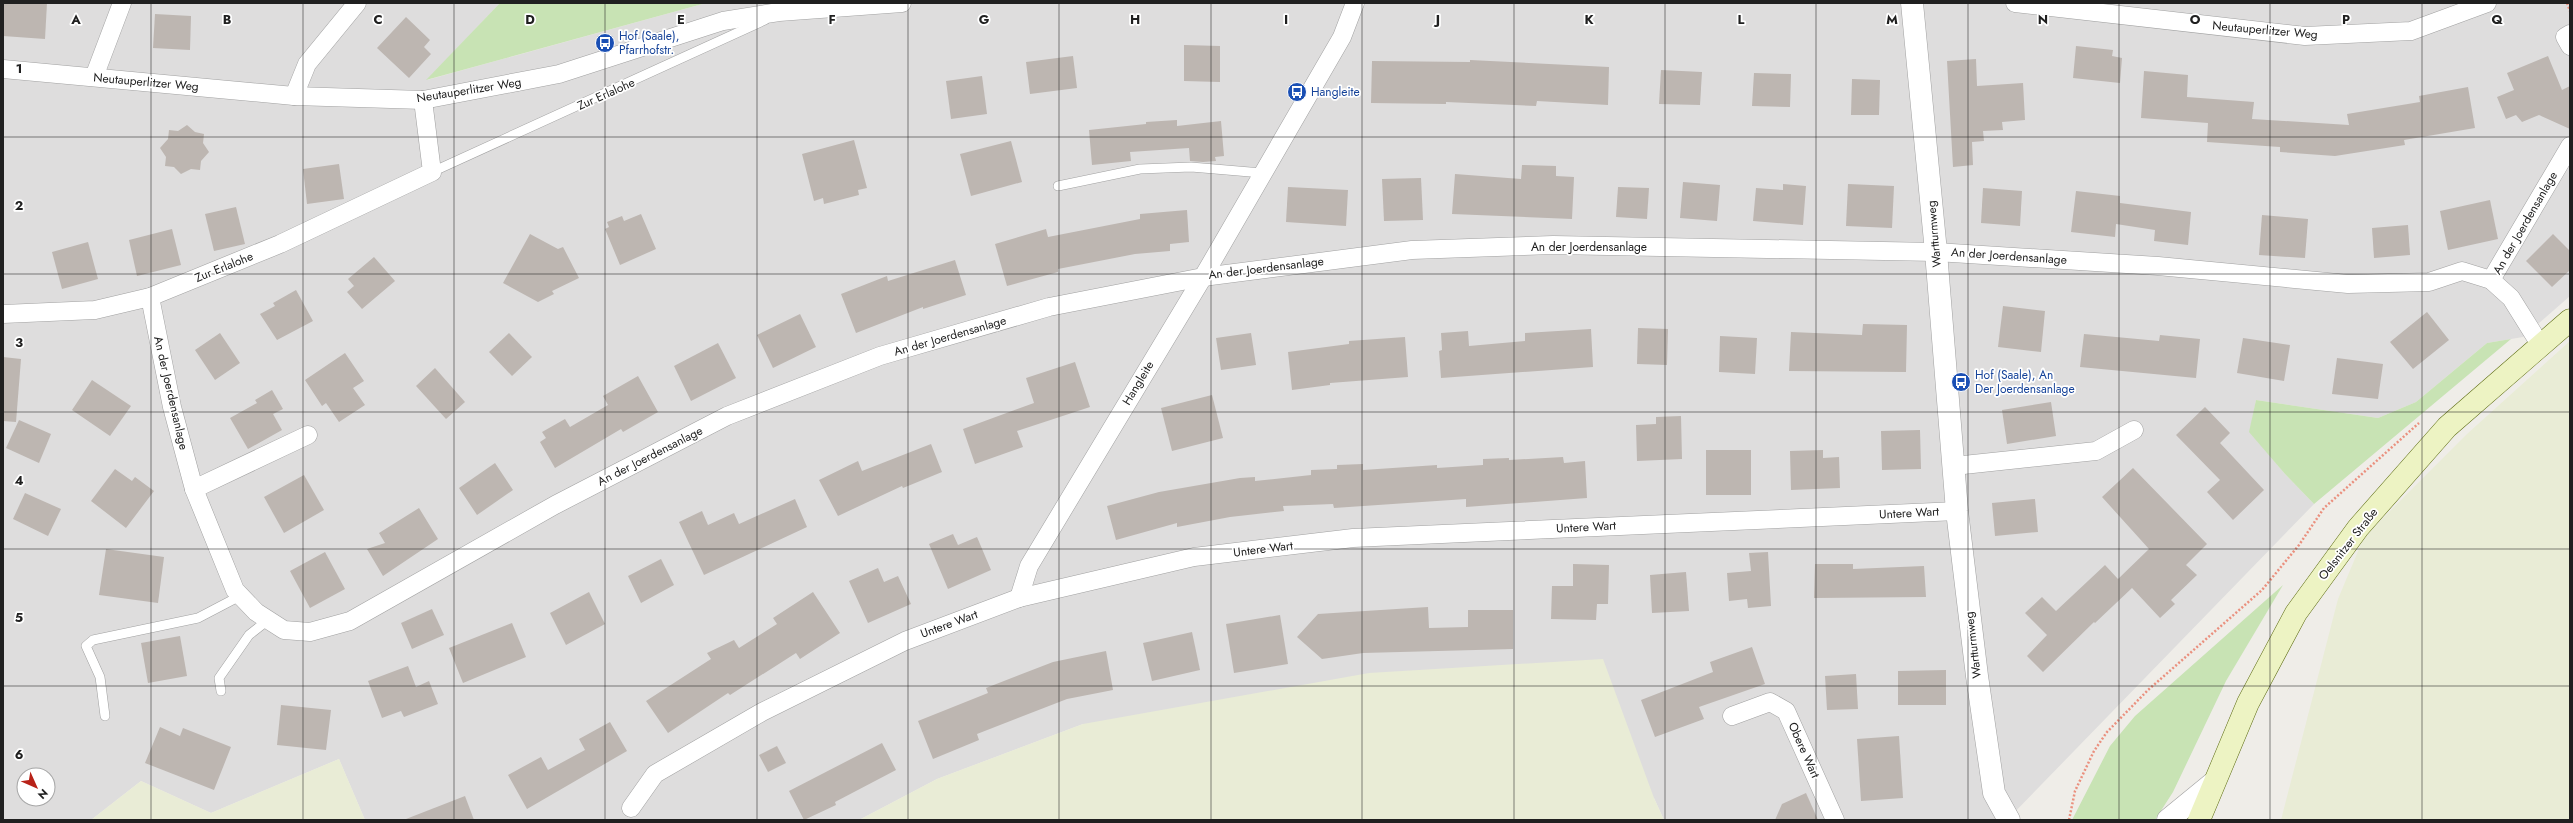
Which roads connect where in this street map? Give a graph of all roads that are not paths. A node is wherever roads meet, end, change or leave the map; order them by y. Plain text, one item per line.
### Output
1 (122, 3) edge
2 (357, 3) edge
3 (902, 3) edge
4 (1356, 3) edge
5 (1912, 3) edge
6 (2015, 3) edge
7 (2487, 3) edge
8 (779, 12) junction
9 (2570, 34) edge
10 (2570, 46) edge
11 (3, 69) edge
12 (94, 77) junction
13 (294, 96) junction
14 (423, 100) junction
15 (2570, 146) edge
16 (432, 172) junction
17 (1262, 173) junction
18 (1058, 186) dead end
19 (1936, 252) junction
20 (1202, 277) junction
21 (2491, 280) junction
22 (150, 297) junction
23 (3, 314) edge
24 (2570, 320) edge
25 (2541, 346) junction
26 (2134, 430) dead end
27 (308, 435) dead end
28 (1954, 466) junction
29 (194, 489) junction
30 (1957, 511) junction
31 (240, 596) junction
32 (1019, 598) junction
33 (268, 620) junction
34 (222, 691) dead end
35 (105, 716) dead end
36 (1732, 716) dead end
37 (2212, 784) junction
38 (631, 808) dead end
39 (2003, 818) edge
40 (1835, 820) edge
41 (2168, 820) edge
42 (2199, 820) edge

1 - 12 street
2 - 13 street
3 - 8 street, Neutauperlitzer Weg
4 - 17 street, Hangleite
5 - 19 street, Wartturmweg
6 - 7 street, Neutauperlitzer Weg
8 - 14 street, Neutauperlitzer Weg
8 - 16 lane, Zur Erlalohe
9 - 10 street
11 - 12 street, Neutauperlitzer Weg
12 - 13 street, Neutauperlitzer Weg
13 - 14 street, Neutauperlitzer Weg
14 - 16 street
15 - 21 street, An der Joerdensanlage
16 - 22 street, Zur Erlalohe
17 - 18 lane
17 - 20 street, Hangleite
19 - 20 street, An der Joerdensanlage
19 - 21 street, An der Joerdensanlage
19 - 28 street, Wartturmweg
20 - 32 street, Hangleite
20 - 33 street, An der Joerdensanlage
21 - 25 street, An der Joerdensanlage
22 - 23 street, Zur Erlalohe
22 - 29 street, An der Joerdensanlage
24 - 25 main road, Oelsnitzer Straße
25 - 37 main road, Oelsnitzer Straße
26 - 28 street
27 - 29 street
28 - 30 street, Wartturmweg
29 - 31 street, An der Joerdensanlage
30 - 32 street, Untere Wart
30 - 39 street, Wartturmweg
31 - 33 street, An der Joerdensanlage
31 - 35 lane
32 - 38 street, Untere Wart
33 - 34 lane
36 - 40 street, Obere Wart
37 - 41 street
37 - 42 main road, Oelsnitzer Straße

